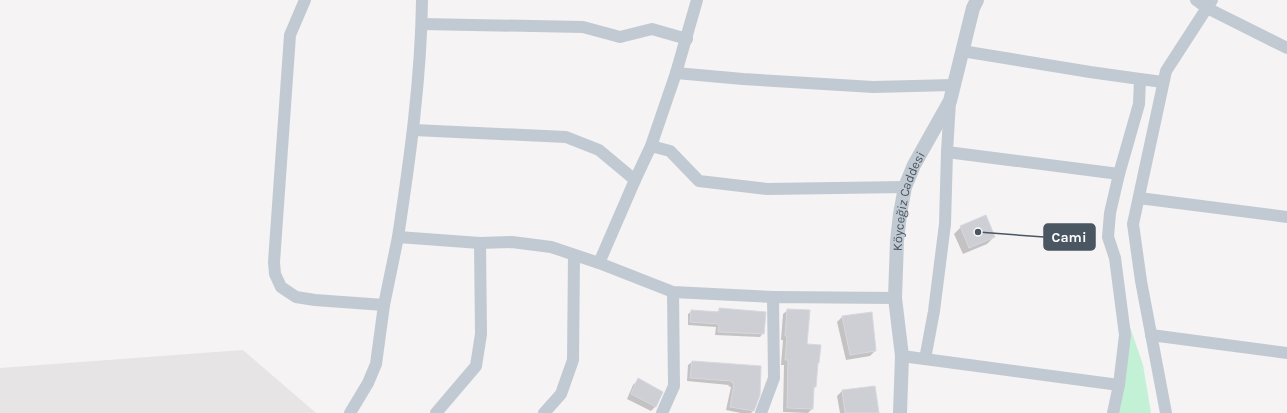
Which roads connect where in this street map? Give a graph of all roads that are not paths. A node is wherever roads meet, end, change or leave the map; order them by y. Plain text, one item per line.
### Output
1 (305, 0) edge
2 (422, 0) edge
3 (697, 0) edge
4 (977, 0) edge
5 (1196, 0) edge
6 (1210, 4) edge
7 (422, 24) junction
8 (687, 39) junction
9 (1287, 48) edge
10 (962, 51) junction
11 (676, 73) junction
12 (1140, 78) junction
13 (1163, 82) junction
14 (953, 84) junction
15 (950, 101) junction
16 (414, 130) junction
17 (651, 146) junction
18 (947, 152) junction
19 (1119, 174) junction
20 (635, 180) junction
21 (905, 187) junction
22 (1139, 198) junction
23 (1287, 217) edge
24 (398, 236) junction
25 (480, 243) junction
26 (574, 255) junction
27 (599, 262) junction
28 (673, 292) junction
29 (773, 297) junction
30 (895, 298) junction
31 (384, 305) junction
32 (1151, 335) junction
33 (1287, 353) edge
34 (902, 356) junction
35 (925, 359) junction
36 (1119, 385) junction
37 (350, 413) edge
38 (436, 413) edge
39 (544, 413) edge
40 (662, 413) edge
41 (761, 413) edge
42 (900, 413) edge
43 (1113, 413) edge
44 (1166, 413) edge

1 - 31 street
2 - 7 street
3 - 8 street
4 - 10 street, Köyceğiz Caddesi
5 - 6 street
6 - 9 street
6 - 13 street
7 - 8 street
7 - 16 street
8 - 11 street
10 - 12 street
10 - 14 street, Köyceğiz Caddesi
11 - 14 street
11 - 17 street
12 - 13 street
12 - 19 street
13 - 22 street
14 - 15 street, Köyceğiz Caddesi
15 - 18 street
15 - 21 street, Köyceğiz Caddesi
16 - 20 street
16 - 24 street
17 - 20 street
17 - 21 street
18 - 19 street
18 - 35 street
19 - 36 street
20 - 27 street
21 - 30 street, Köyceğiz Caddesi
22 - 23 street
22 - 32 street
24 - 25 street
24 - 31 street
25 - 26 street
25 - 38 street
26 - 27 street
26 - 39 street
27 - 28 street
28 - 29 street
28 - 40 street
29 - 30 street
29 - 41 street
30 - 34 street, Köyceğiz Caddesi
31 - 37 street
32 - 33 street
32 - 44 street
34 - 35 street
34 - 42 street, Köyceğiz Caddesi
35 - 36 street
36 - 43 street

